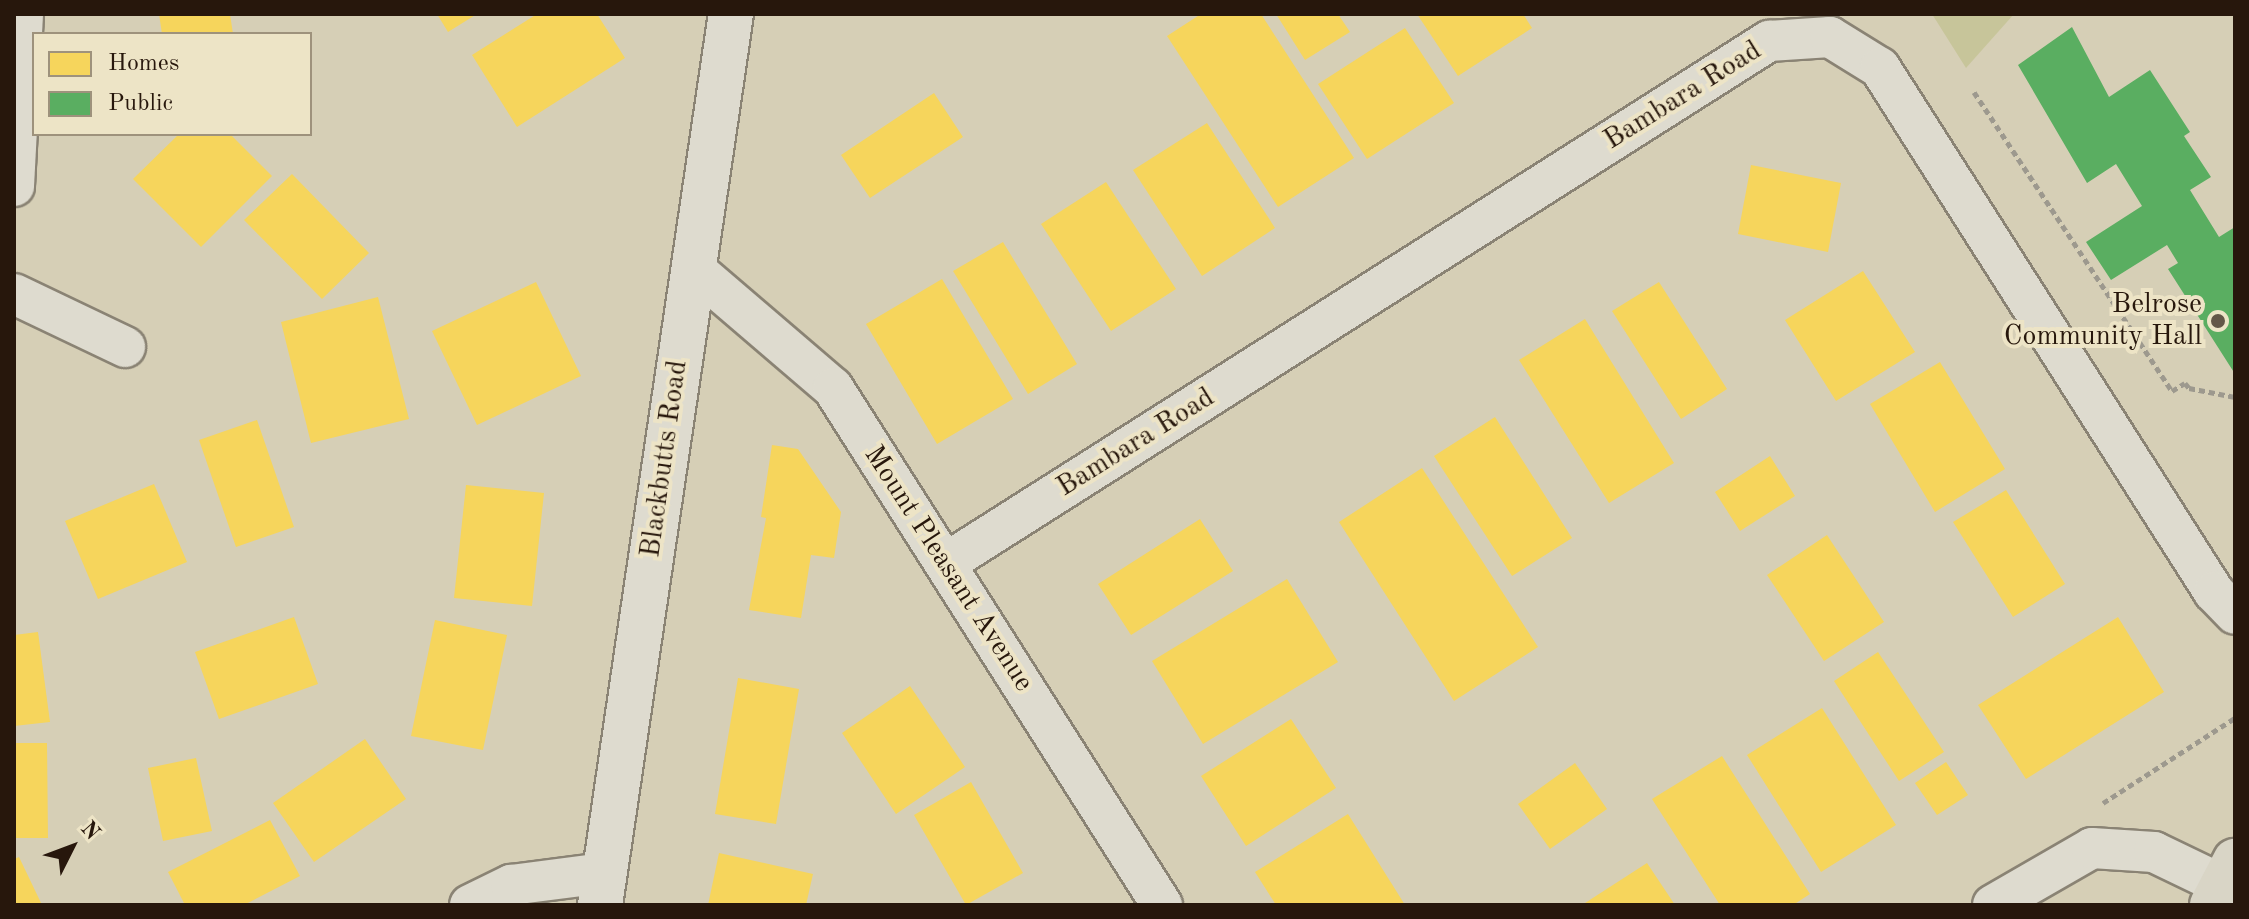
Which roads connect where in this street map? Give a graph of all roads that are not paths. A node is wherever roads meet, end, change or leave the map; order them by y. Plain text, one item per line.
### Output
1 (23, 14) edge
2 (731, 14) edge
3 (14, 186) edge
4 (693, 268) junction
5 (14, 294) edge
6 (125, 347) dead end
7 (946, 563) junction
8 (2235, 614) edge
9 (2226, 885) edge
10 (602, 889) edge
11 (470, 905) edge
12 (1162, 905) edge
13 (1993, 905) edge

1 - 3 street
2 - 4 street, Blackbutts Road
4 - 7 street, Mount Pleasant Avenue
4 - 10 street, Blackbutts Road
5 - 6 street
7 - 8 street, Bambara Road
7 - 12 street, Mount Pleasant Avenue
9 - 13 street
10 - 11 street

